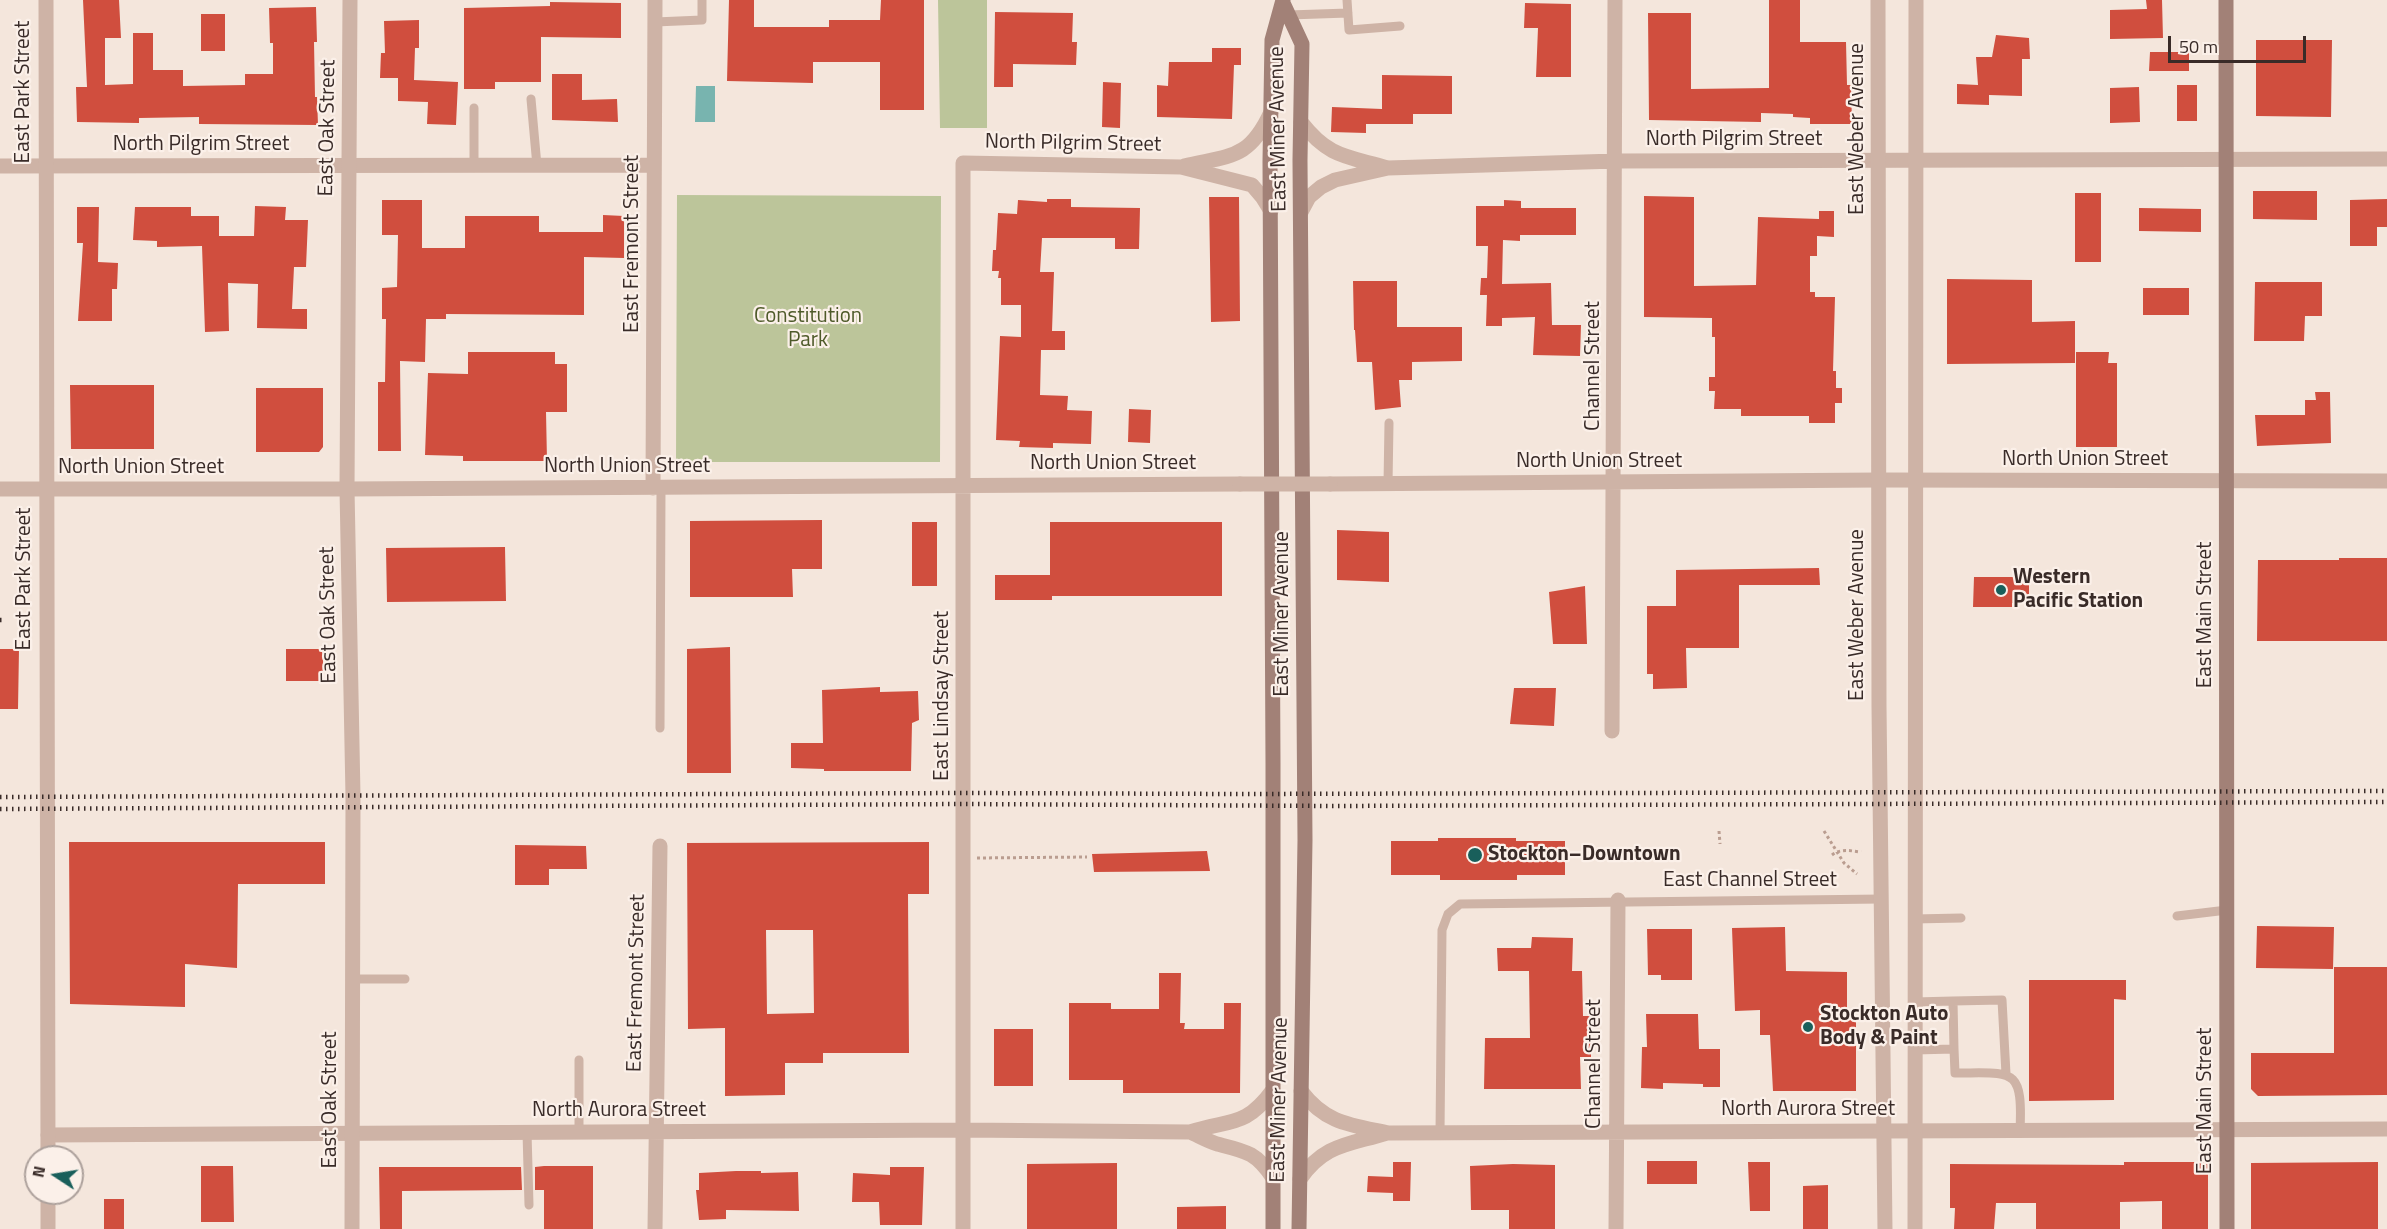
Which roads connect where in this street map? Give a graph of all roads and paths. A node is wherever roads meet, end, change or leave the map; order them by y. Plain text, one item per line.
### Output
1 (46, 0) edge
2 (350, 0) edge
3 (655, 0) edge
4 (702, 0) edge
5 (1347, 0) edge
6 (1615, 0) edge
7 (1878, 0) edge
8 (1916, 0) edge
9 (2226, 0) edge
10 (1285, 6) edge
11 (1348, 13) junction
12 (655, 22) junction
13 (1400, 26) dead end
14 (531, 99) dead end
15 (474, 108) dead end
16 (1271, 112) junction
17 (1301, 122) junction
18 (1880, 159) junction
19 (1915, 159) junction
20 (2225, 159) junction
21 (2387, 159) edge
22 (1616, 161) junction
23 (963, 163) joint
24 (537, 165) junction
25 (654, 165) junction
26 (0, 166) edge
27 (45, 166) junction
28 (348, 166) junction
29 (474, 166) junction
30 (1181, 167) junction
31 (1388, 168) junction
32 (1270, 211) junction
33 (1301, 212) junction
34 (1389, 423) dead end
35 (1879, 480) junction
36 (1915, 480) junction
37 (2226, 481) junction
38 (2387, 481) edge
39 (1614, 483) junction
40 (1388, 484) junction
41 (964, 485) junction
42 (657, 488) junction
43 (0, 489) edge
44 (46, 489) junction
45 (347, 489) junction
46 (660, 728) dead end
47 (1612, 731) dead end
48 (1719, 831) dead end
49 (1824, 831) dead end
50 (1719, 844) dead end
51 (660, 846) dead end
52 (1837, 851) junction
53 (1861, 852) dead end
54 (1832, 855) dead end
55 (1087, 857) dead end
56 (964, 858) junction
57 (1857, 874) dead end
58 (1882, 899) junction
59 (1618, 900) junction
60 (2227, 910) junction
61 (2177, 916) dead end
62 (1961, 918) dead end
63 (1914, 919) junction
64 (352, 979) junction
65 (405, 980) dead end
66 (1953, 1001) junction
67 (1914, 1002) junction
68 (1954, 1049) junction
69 (1914, 1050) junction
70 (579, 1060) dead end
71 (2006, 1074) junction
72 (1273, 1090) junction
73 (1301, 1091) junction
74 (2387, 1129) edge
75 (963, 1130) junction
76 (2227, 1130) junction
77 (656, 1131) junction
78 (1885, 1131) junction
79 (1914, 1131) junction
80 (2020, 1131) junction
81 (527, 1132) junction
82 (579, 1132) junction
83 (1190, 1132) junction
84 (1616, 1132) junction
85 (1389, 1133) junction
86 (1440, 1133) junction
87 (351, 1134) junction
88 (48, 1135) junction
89 (48, 1145) edge
90 (1273, 1178) junction
91 (1300, 1179) junction
92 (48, 1205) edge
93 (530, 1205) dead end
94 (48, 1229) edge
95 (352, 1229) edge
96 (655, 1229) edge
97 (963, 1229) edge
98 (1273, 1229) edge
99 (1299, 1229) edge
100 (1616, 1229) edge
101 (1885, 1229) edge
102 (1915, 1229) edge
103 (2227, 1229) edge

1 - 27 street, East Park Street
2 - 28 street, East Oak Street
3 - 12 street, East Fremont Street
4 - 12 lane
5 - 11 lane
6 - 22 street, Channel Street
7 - 18 street, East Weber Avenue
8 - 19 street
9 - 20 main road, East Main Street
10 - 11 lane
10 - 16 main road, East Miner Avenue
10 - 17 main road, East Miner Avenue
11 - 13 lane
12 - 25 street, East Fremont Street
14 - 24 lane
15 - 29 lane
16 - 30 street, North Pilgrim Street
16 - 32 main road, East Miner Avenue
17 - 31 street, North Pilgrim Street
17 - 33 main road, East Miner Avenue
18 - 19 street, North Pilgrim Street
18 - 22 street, North Pilgrim Street
18 - 35 street, East Weber Avenue
19 - 20 street, North Pilgrim Street
19 - 36 street
20 - 21 street, North Pilgrim Street
20 - 37 main road, East Main Street
22 - 31 street, North Pilgrim Street
22 - 39 street, Channel Street
23 - 30 street, North Pilgrim Street
23 - 41 street, East Lindsay Street
24 - 25 street, North Pilgrim Street
24 - 29 street, North Pilgrim Street
25 - 42 street, East Fremont Street
26 - 27 street, North Pilgrim Street
27 - 28 street, North Pilgrim Street
27 - 44 street, East Park Street
28 - 29 street, North Pilgrim Street
28 - 45 street, East Oak Street
30 - 32 street, North Pilgrim Street
31 - 33 street, North Pilgrim Street
32 - 72 main road, East Miner Avenue
33 - 73 main road, East Miner Avenue
34 - 40 lane
35 - 36 street, North Union Street
35 - 39 street, North Union Street
35 - 58 street, East Weber Avenue
36 - 37 street, North Union Street
36 - 63 street
37 - 38 street, North Union Street
37 - 60 main road, East Main Street
39 - 40 street, North Union Street
39 - 47 street, Channel Street
40 - 41 street, North Union Street, bridge
41 - 42 street, North Union Street
41 - 56 street, East Lindsay Street
42 - 45 street, North Union Street
42 - 46 lane
43 - 44 street, North Union Street
44 - 45 street, North Union Street
44 - 88 street, East Park Street
45 - 64 street, East Oak Street
48 - 50 path
49 - 52 path
51 - 77 street, East Fremont Street
52 - 53 path
52 - 54 path
52 - 57 path
55 - 56 path
56 - 75 street, East Lindsay Street
58 - 59 lane, East Channel Street
58 - 78 street, East Weber Avenue
59 - 84 street, Channel Street
59 - 86 lane, East Channel Street
60 - 61 lane
60 - 76 main road, East Main Street
62 - 63 lane
63 - 67 street
64 - 65 lane
64 - 87 street, East Oak Street
66 - 67 lane
66 - 68 lane
66 - 71 lane
67 - 69 street
68 - 69 lane
68 - 71 lane
69 - 79 street
70 - 82 lane
71 - 80 lane
72 - 83 street, North Aurora Street
72 - 90 main road, East Miner Avenue
73 - 85 street, North Aurora Street
73 - 91 main road, East Miner Avenue
74 - 76 street, North Aurora Street
75 - 77 street, North Aurora Street
75 - 83 street, North Aurora Street
75 - 97 street, East Lindsay Street
76 - 80 street, North Aurora Street
76 - 103 main road, East Main Street
77 - 82 street, North Aurora Street
77 - 96 street, East Fremont Street
78 - 79 street, North Aurora Street
78 - 84 street, North Aurora Street
78 - 101 street, East Weber Avenue
79 - 80 street, North Aurora Street
79 - 102 street
81 - 82 street, North Aurora Street
81 - 87 street, North Aurora Street
81 - 93 lane
83 - 90 street, North Aurora Street
84 - 86 street, North Aurora Street
84 - 100 street, Channel Street
85 - 86 street, North Aurora Street
85 - 91 street, North Aurora Street
87 - 88 street, North Aurora Street
87 - 95 street, East Oak Street
88 - 89 street, East Park Street
90 - 98 main road, East Miner Avenue
91 - 99 main road, East Miner Avenue
92 - 94 street

